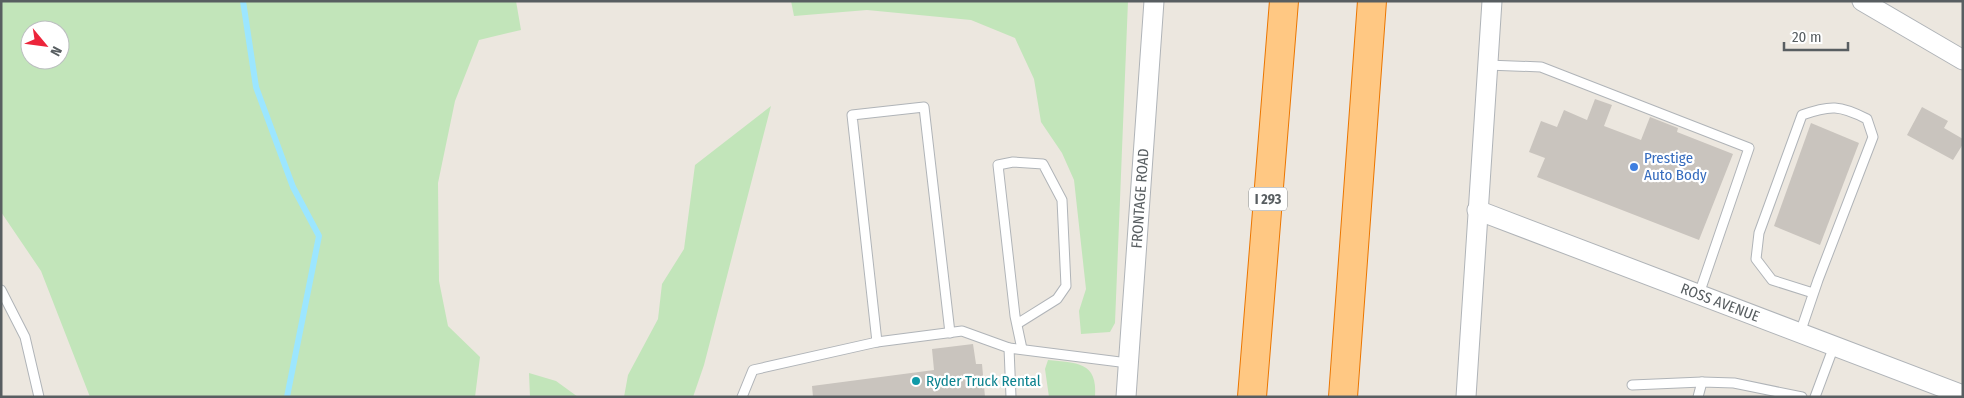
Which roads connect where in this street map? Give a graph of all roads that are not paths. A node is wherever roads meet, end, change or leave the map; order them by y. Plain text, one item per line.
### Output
1 (1154, 1) edge
2 (1284, 1) edge
3 (1372, 1) edge
4 (1492, 1) edge
5 (1862, 1) edge
6 (1963, 60) edge
7 (1488, 65) junction
8 (1477, 210) junction
9 (1, 290) edge
10 (1813, 293) junction
11 (1699, 294) junction
12 (1016, 324) junction
13 (950, 333) junction
14 (1800, 333) junction
15 (877, 342) junction
16 (1834, 346) junction
17 (1009, 348) junction
18 (1022, 349) junction
19 (1128, 363) junction
20 (1702, 382) junction
21 (1632, 385) dead end
22 (1963, 395) edge
23 (39, 397) edge
24 (742, 397) edge
25 (1011, 397) edge
26 (1126, 397) edge
27 (1252, 397) edge
28 (1343, 397) edge
29 (1466, 397) edge
30 (1698, 397) edge
31 (1802, 397) edge
32 (1815, 397) edge

1 - 19 street, FRONTAGE ROAD
2 - 27 highway, I 293
3 - 28 highway
4 - 7 street
5 - 6 street
7 - 8 street
7 - 11 lane
8 - 11 street, ROSS AVENUE
8 - 29 street
9 - 23 lane
10 - 10 lane
10 - 14 lane
11 - 14 street, ROSS AVENUE
12 - 12 lane
12 - 18 lane
13 - 15 lane
13 - 15 lane
13 - 17 lane
14 - 16 street, ROSS AVENUE
15 - 24 lane
16 - 22 street, ROSS AVENUE
16 - 32 lane
17 - 18 lane
17 - 25 lane
18 - 19 lane
19 - 26 street, FRONTAGE ROAD
20 - 21 lane
20 - 30 lane
20 - 31 lane

